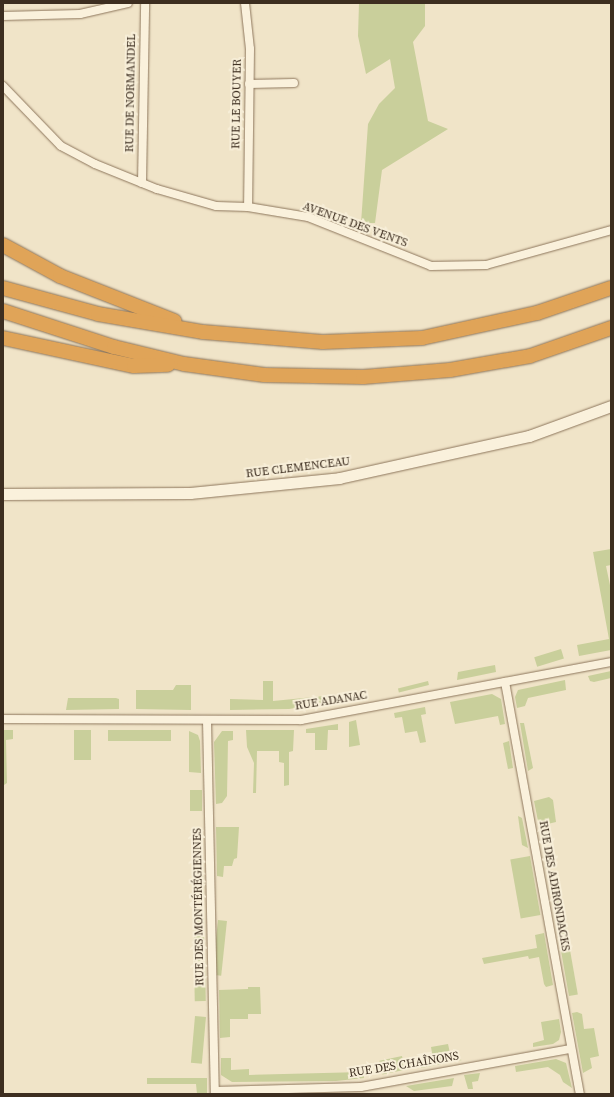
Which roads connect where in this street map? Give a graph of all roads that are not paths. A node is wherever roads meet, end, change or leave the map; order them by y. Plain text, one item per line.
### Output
1 (128, 3) edge
2 (144, 3) edge
3 (246, 3) edge
4 (3, 16) edge
5 (294, 83) dead end
6 (249, 84) junction
7 (3, 86) edge
8 (142, 183) junction
9 (248, 207) junction
10 (611, 230) edge
11 (3, 245) edge
12 (3, 288) edge
13 (611, 288) edge
14 (3, 311) edge
15 (611, 328) edge
16 (203, 332) junction
17 (3, 338) edge
18 (184, 364) junction
19 (611, 406) edge
20 (3, 494) edge
21 (611, 662) edge
22 (505, 682) junction
23 (3, 719) edge
24 (207, 720) junction
25 (571, 1049) junction
26 (215, 1092) edge
27 (580, 1094) edge

1 - 4 street
2 - 8 street, RUE DE NORMANDEL
3 - 6 street, RUE LE BOUYER
5 - 6 street
6 - 9 street, RUE LE BOUYER
7 - 8 street, AVENUE DES VENTS
8 - 9 street, AVENUE DES VENTS
9 - 10 street, AVENUE DES VENTS
11 - 16 highway
12 - 16 highway
13 - 16 highway
14 - 18 highway
15 - 18 highway
17 - 18 highway
19 - 20 street, RUE CLEMENCEAU
21 - 22 street, RUE ADANAC
22 - 24 street, RUE ADANAC
22 - 25 street, RUE DES ADIRONDACKS
23 - 24 street, RUE ADANAC
24 - 26 street, RUE DES MONTÉRÉGIENNES
25 - 26 street, RUE DES CHAÎNONS
25 - 27 street, RUE DES ADIRONDACKS

